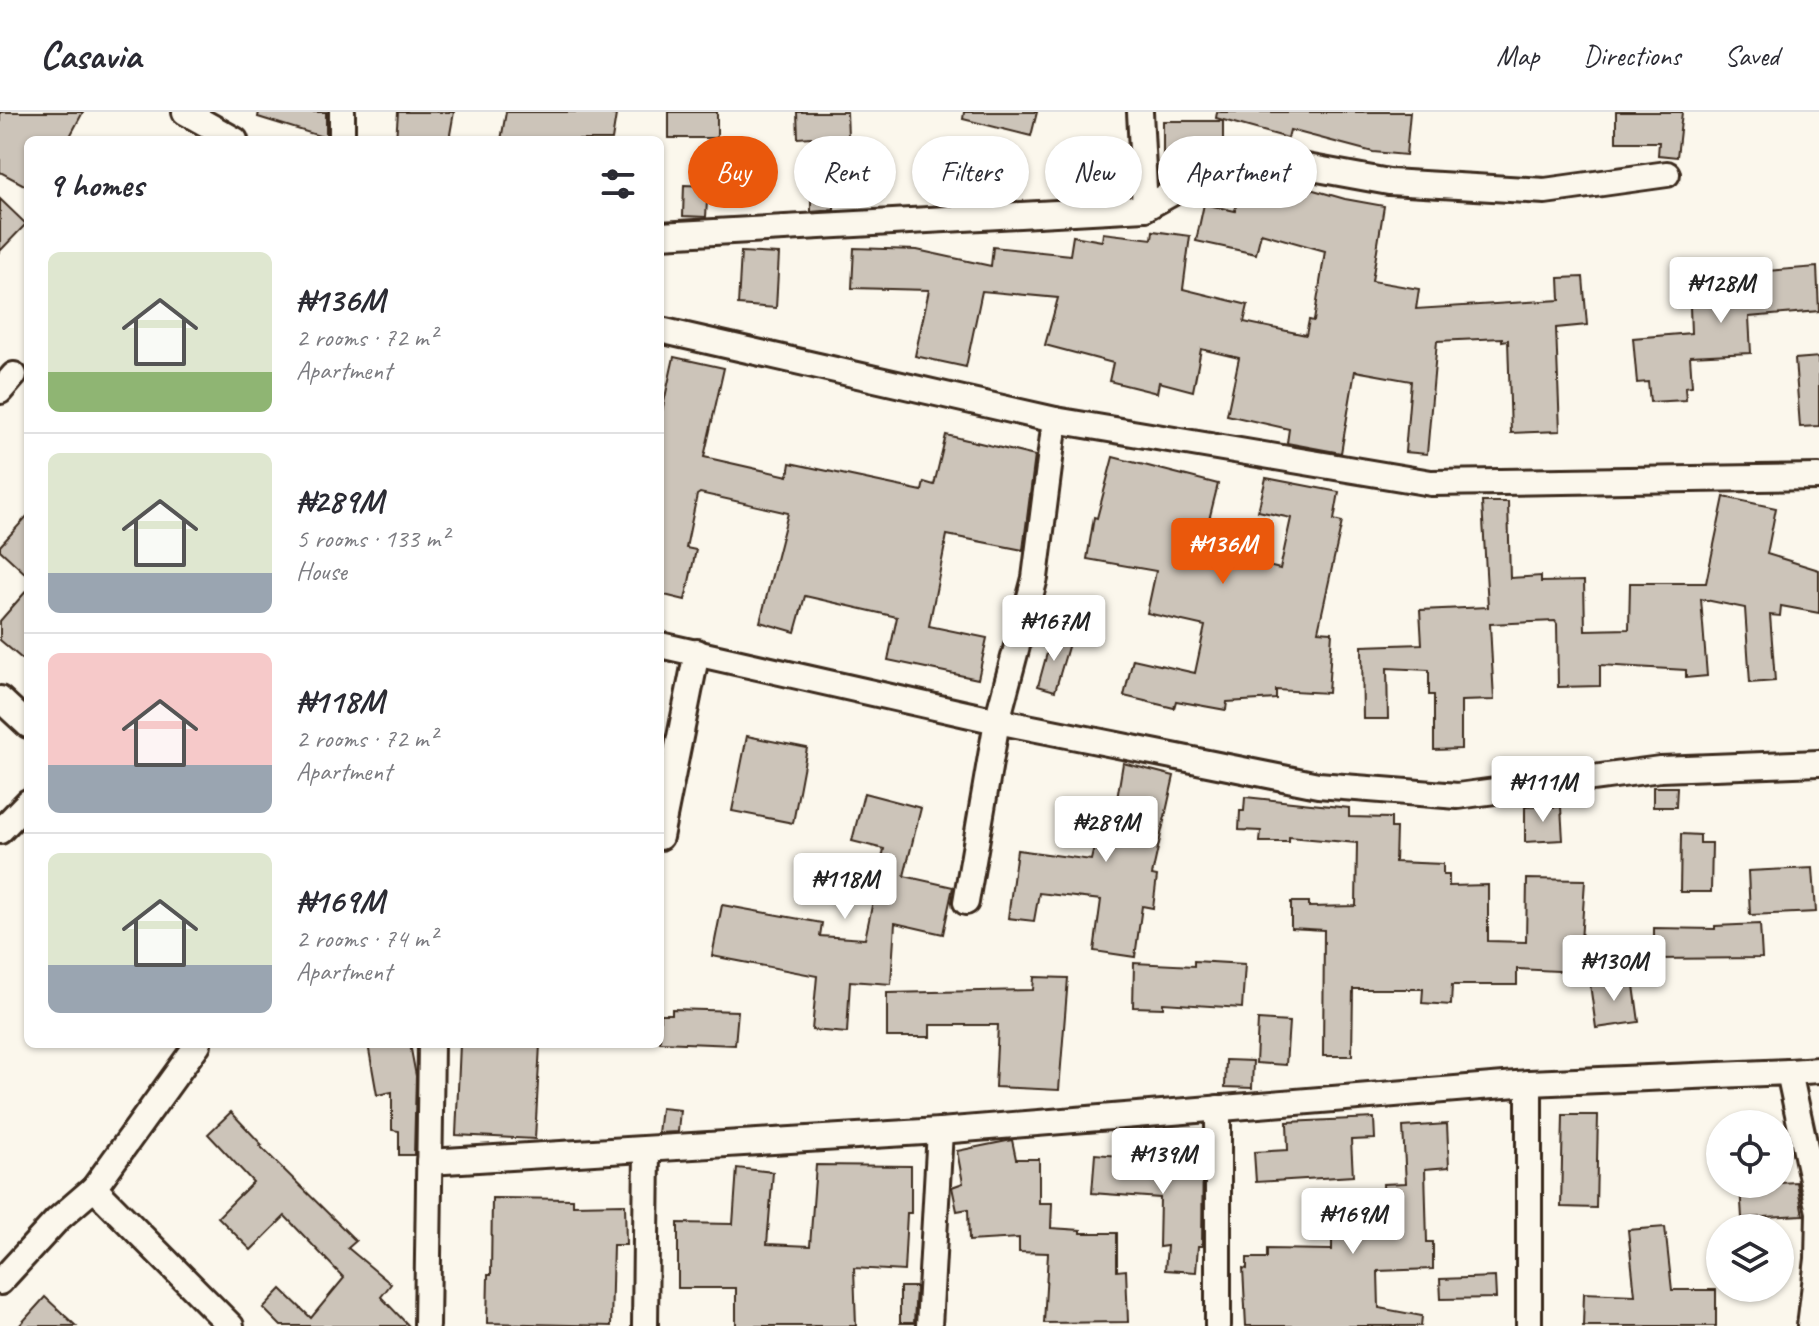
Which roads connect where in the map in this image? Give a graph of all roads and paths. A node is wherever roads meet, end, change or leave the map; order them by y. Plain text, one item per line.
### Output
1 (185, 112) edge
2 (342, 112) edge
3 (1140, 112) edge
4 (228, 136) edge
5 (342, 136) edge
6 (1667, 174) dead end
7 (1145, 208) junction
8 (664, 235) edge
9 (664, 331) edge
10 (1055, 420) junction
11 (1819, 477) edge
12 (664, 646) edge
13 (697, 652) junction
14 (0, 699) edge
15 (24, 721) edge
16 (997, 721) junction
17 (1819, 763) edge
18 (24, 806) edge
19 (664, 817) edge
20 (0, 831) edge
21 (966, 902) dead end
22 (195, 1048) edge
23 (431, 1048) edge
24 (1819, 1070) edge
25 (1789, 1072) junction
26 (1529, 1083) junction
27 (1218, 1108) junction
28 (940, 1131) junction
29 (647, 1150) junction
30 (429, 1162) junction
31 (94, 1188) junction
32 (0, 1282) edge
33 (231, 1326) edge
34 (427, 1326) edge
35 (645, 1326) edge
36 (929, 1326) edge
37 (1218, 1326) edge
38 (1529, 1326) edge
39 (1810, 1326) edge

1 - 4 street
2 - 5 street
3 - 7 street
6 - 7 street
7 - 8 street
9 - 10 street
10 - 11 street
10 - 16 street
12 - 13 street
13 - 16 street
13 - 19 street
14 - 15 street
16 - 17 street
16 - 21 street
18 - 20 street
22 - 31 street
23 - 30 street
24 - 25 street
25 - 26 street
25 - 39 street
26 - 27 street
26 - 38 street
27 - 28 street
27 - 37 street
28 - 29 street
28 - 36 street
29 - 30 street
29 - 35 street
30 - 34 street
31 - 32 street
31 - 33 street

